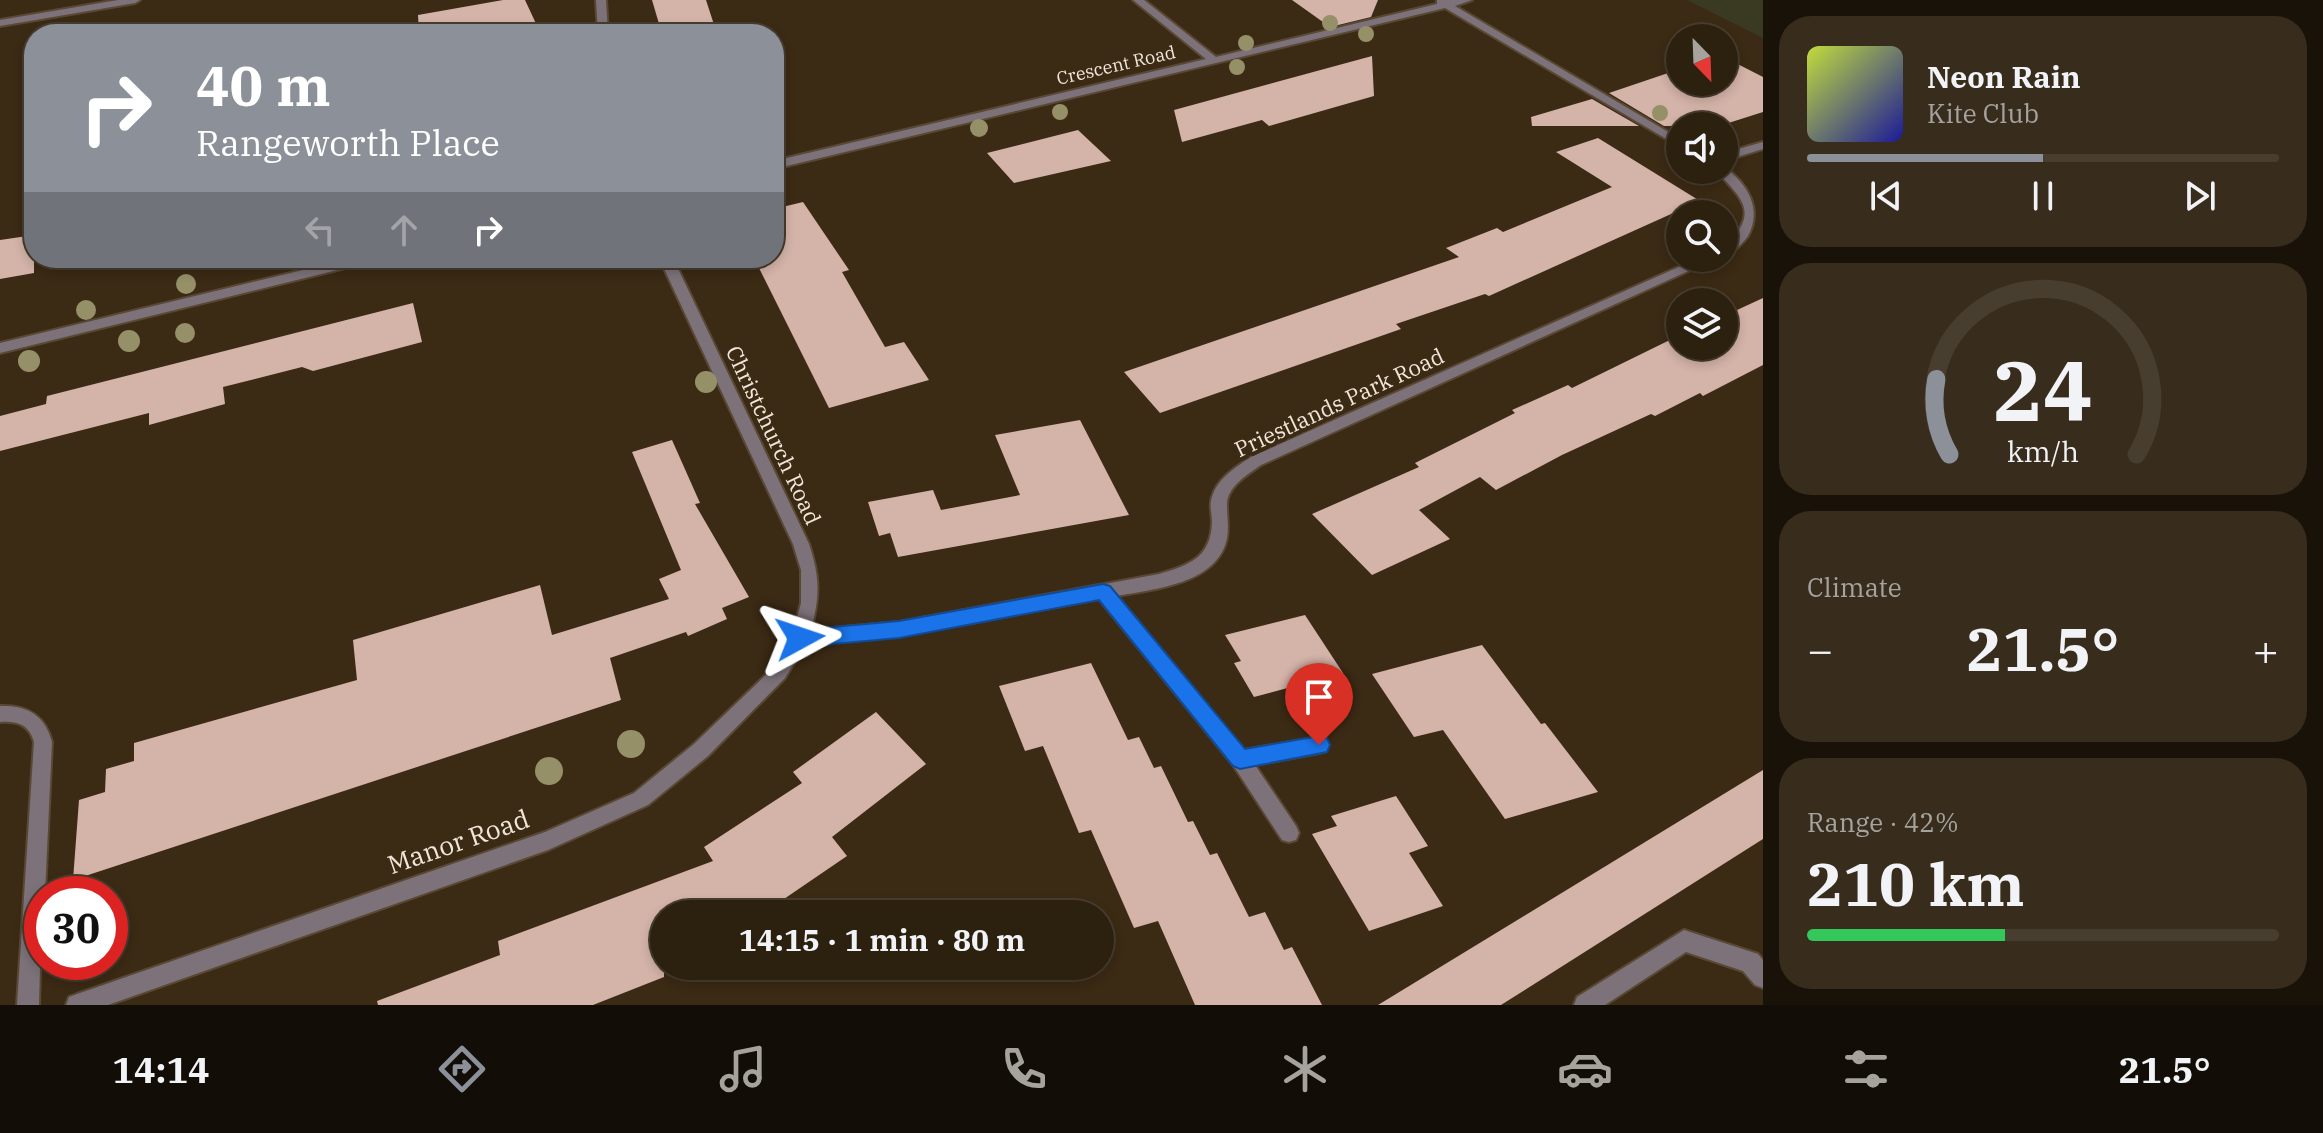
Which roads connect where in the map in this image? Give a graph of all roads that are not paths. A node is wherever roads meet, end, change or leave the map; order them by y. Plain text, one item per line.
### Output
1 (135, 0) edge
2 (601, 0) edge
3 (1138, 0) edge
4 (1467, 0) edge
5 (1442, 3) edge
6 (0, 23) edge
7 (602, 24) edge
8 (1214, 60) junction
9 (1666, 136) edge
10 (1763, 145) edge
11 (1738, 153) edge
12 (784, 163) edge
13 (1736, 184) edge
14 (1738, 242) edge
15 (329, 268) edge
16 (671, 268) edge
17 (1679, 272) edge
18 (0, 348) edge
19 (1103, 591) junction
20 (800, 638) junction
21 (0, 714) edge
22 (1319, 745) dead end
23 (1240, 759) junction
24 (1289, 833) dead end
25 (1763, 977) edge
26 (28, 1005) edge
27 (77, 1005) edge
28 (1585, 1005) edge

1 - 6 street
2 - 7 street
3 - 8 street
4 - 5 street, Crescent Road
5 - 8 street, Crescent Road
5 - 9 street
8 - 12 street, Crescent Road
10 - 11 street
13 - 14 street
15 - 18 street
16 - 20 street, Christchurch Road
17 - 19 street, Priestlands Park Road
19 - 20 street, Priestlands Park Road
19 - 23 street
20 - 27 street, Manor Road
21 - 26 street
22 - 23 street
23 - 24 street
25 - 28 street

